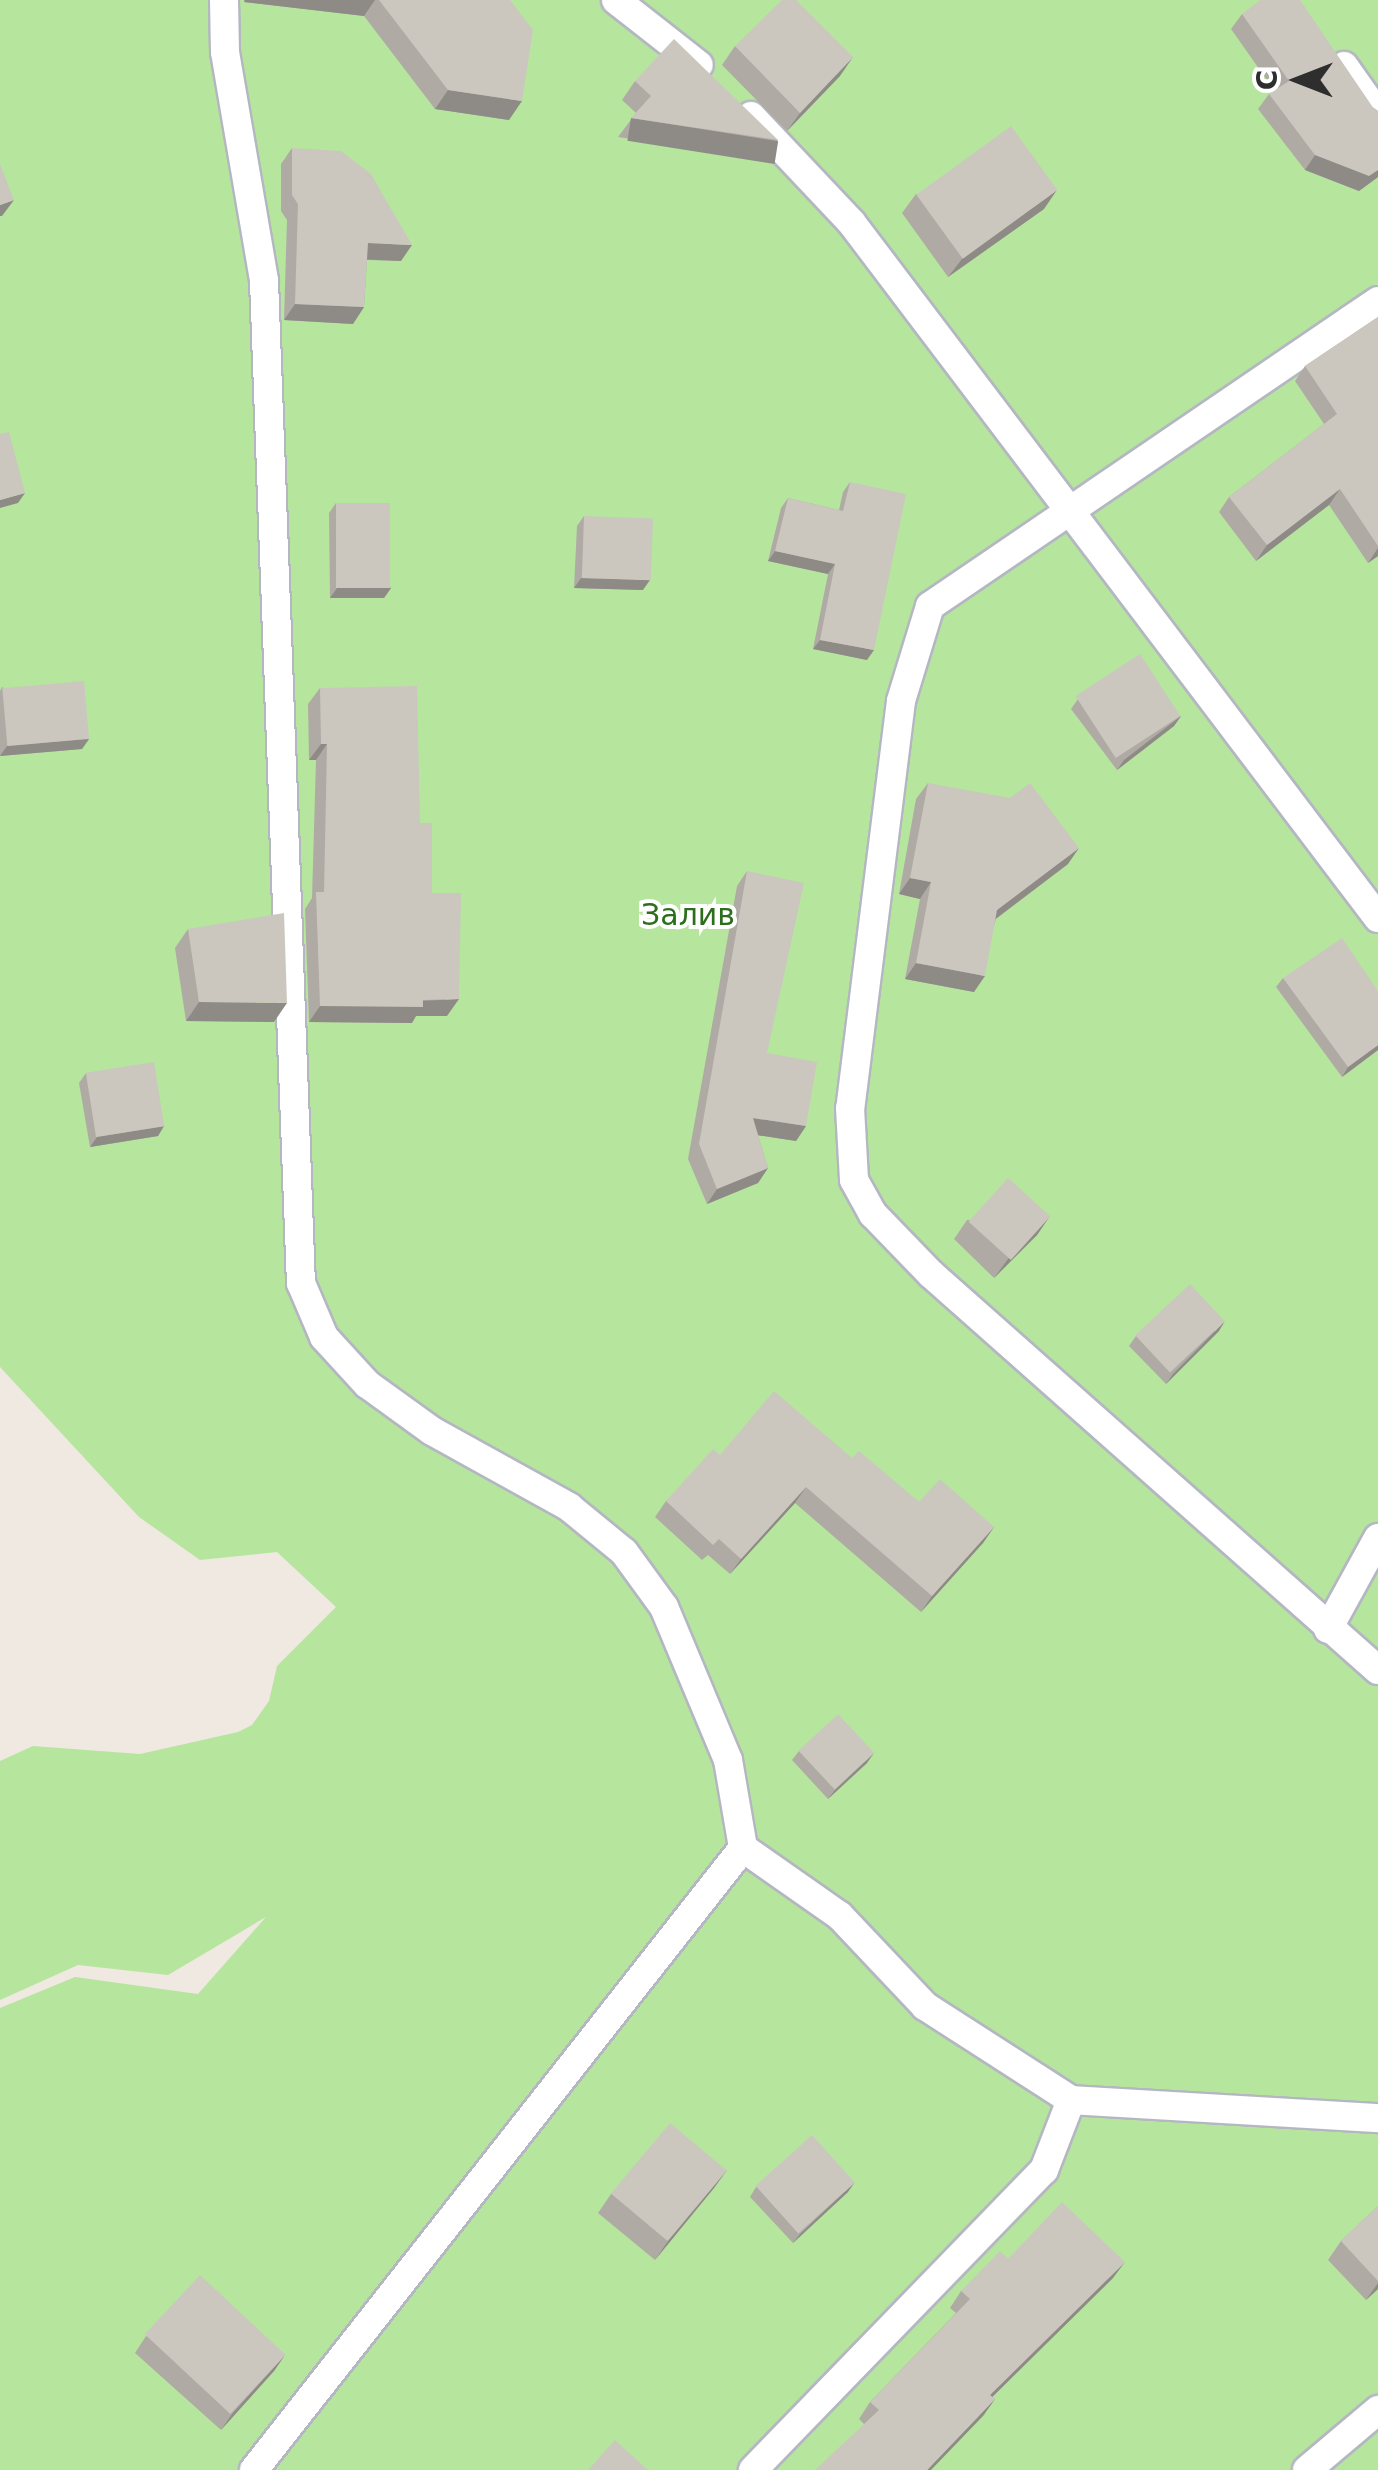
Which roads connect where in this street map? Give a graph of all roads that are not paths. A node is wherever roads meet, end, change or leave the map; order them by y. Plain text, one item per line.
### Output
1 (224, 0) edge
2 (616, 0) edge
3 (1332, 49) edge
4 (1378, 114) edge
5 (1378, 301) edge
6 (1072, 510) junction
7 (1378, 918) edge
8 (1378, 1538) edge
9 (1328, 1629) junction
10 (1378, 1670) edge
11 (743, 1848) junction
12 (1072, 2100) junction
13 (1378, 2118) edge
14 (1378, 2410) edge
15 (254, 2470) edge
16 (753, 2470) edge
17 (1307, 2470) edge

1 - 11 lane
2 - 6 lane
3 - 4 lane
5 - 6 lane
6 - 7 lane
6 - 9 lane
8 - 9 lane
9 - 10 lane
11 - 12 lane
11 - 15 lane
12 - 13 lane
12 - 16 lane
14 - 17 lane

